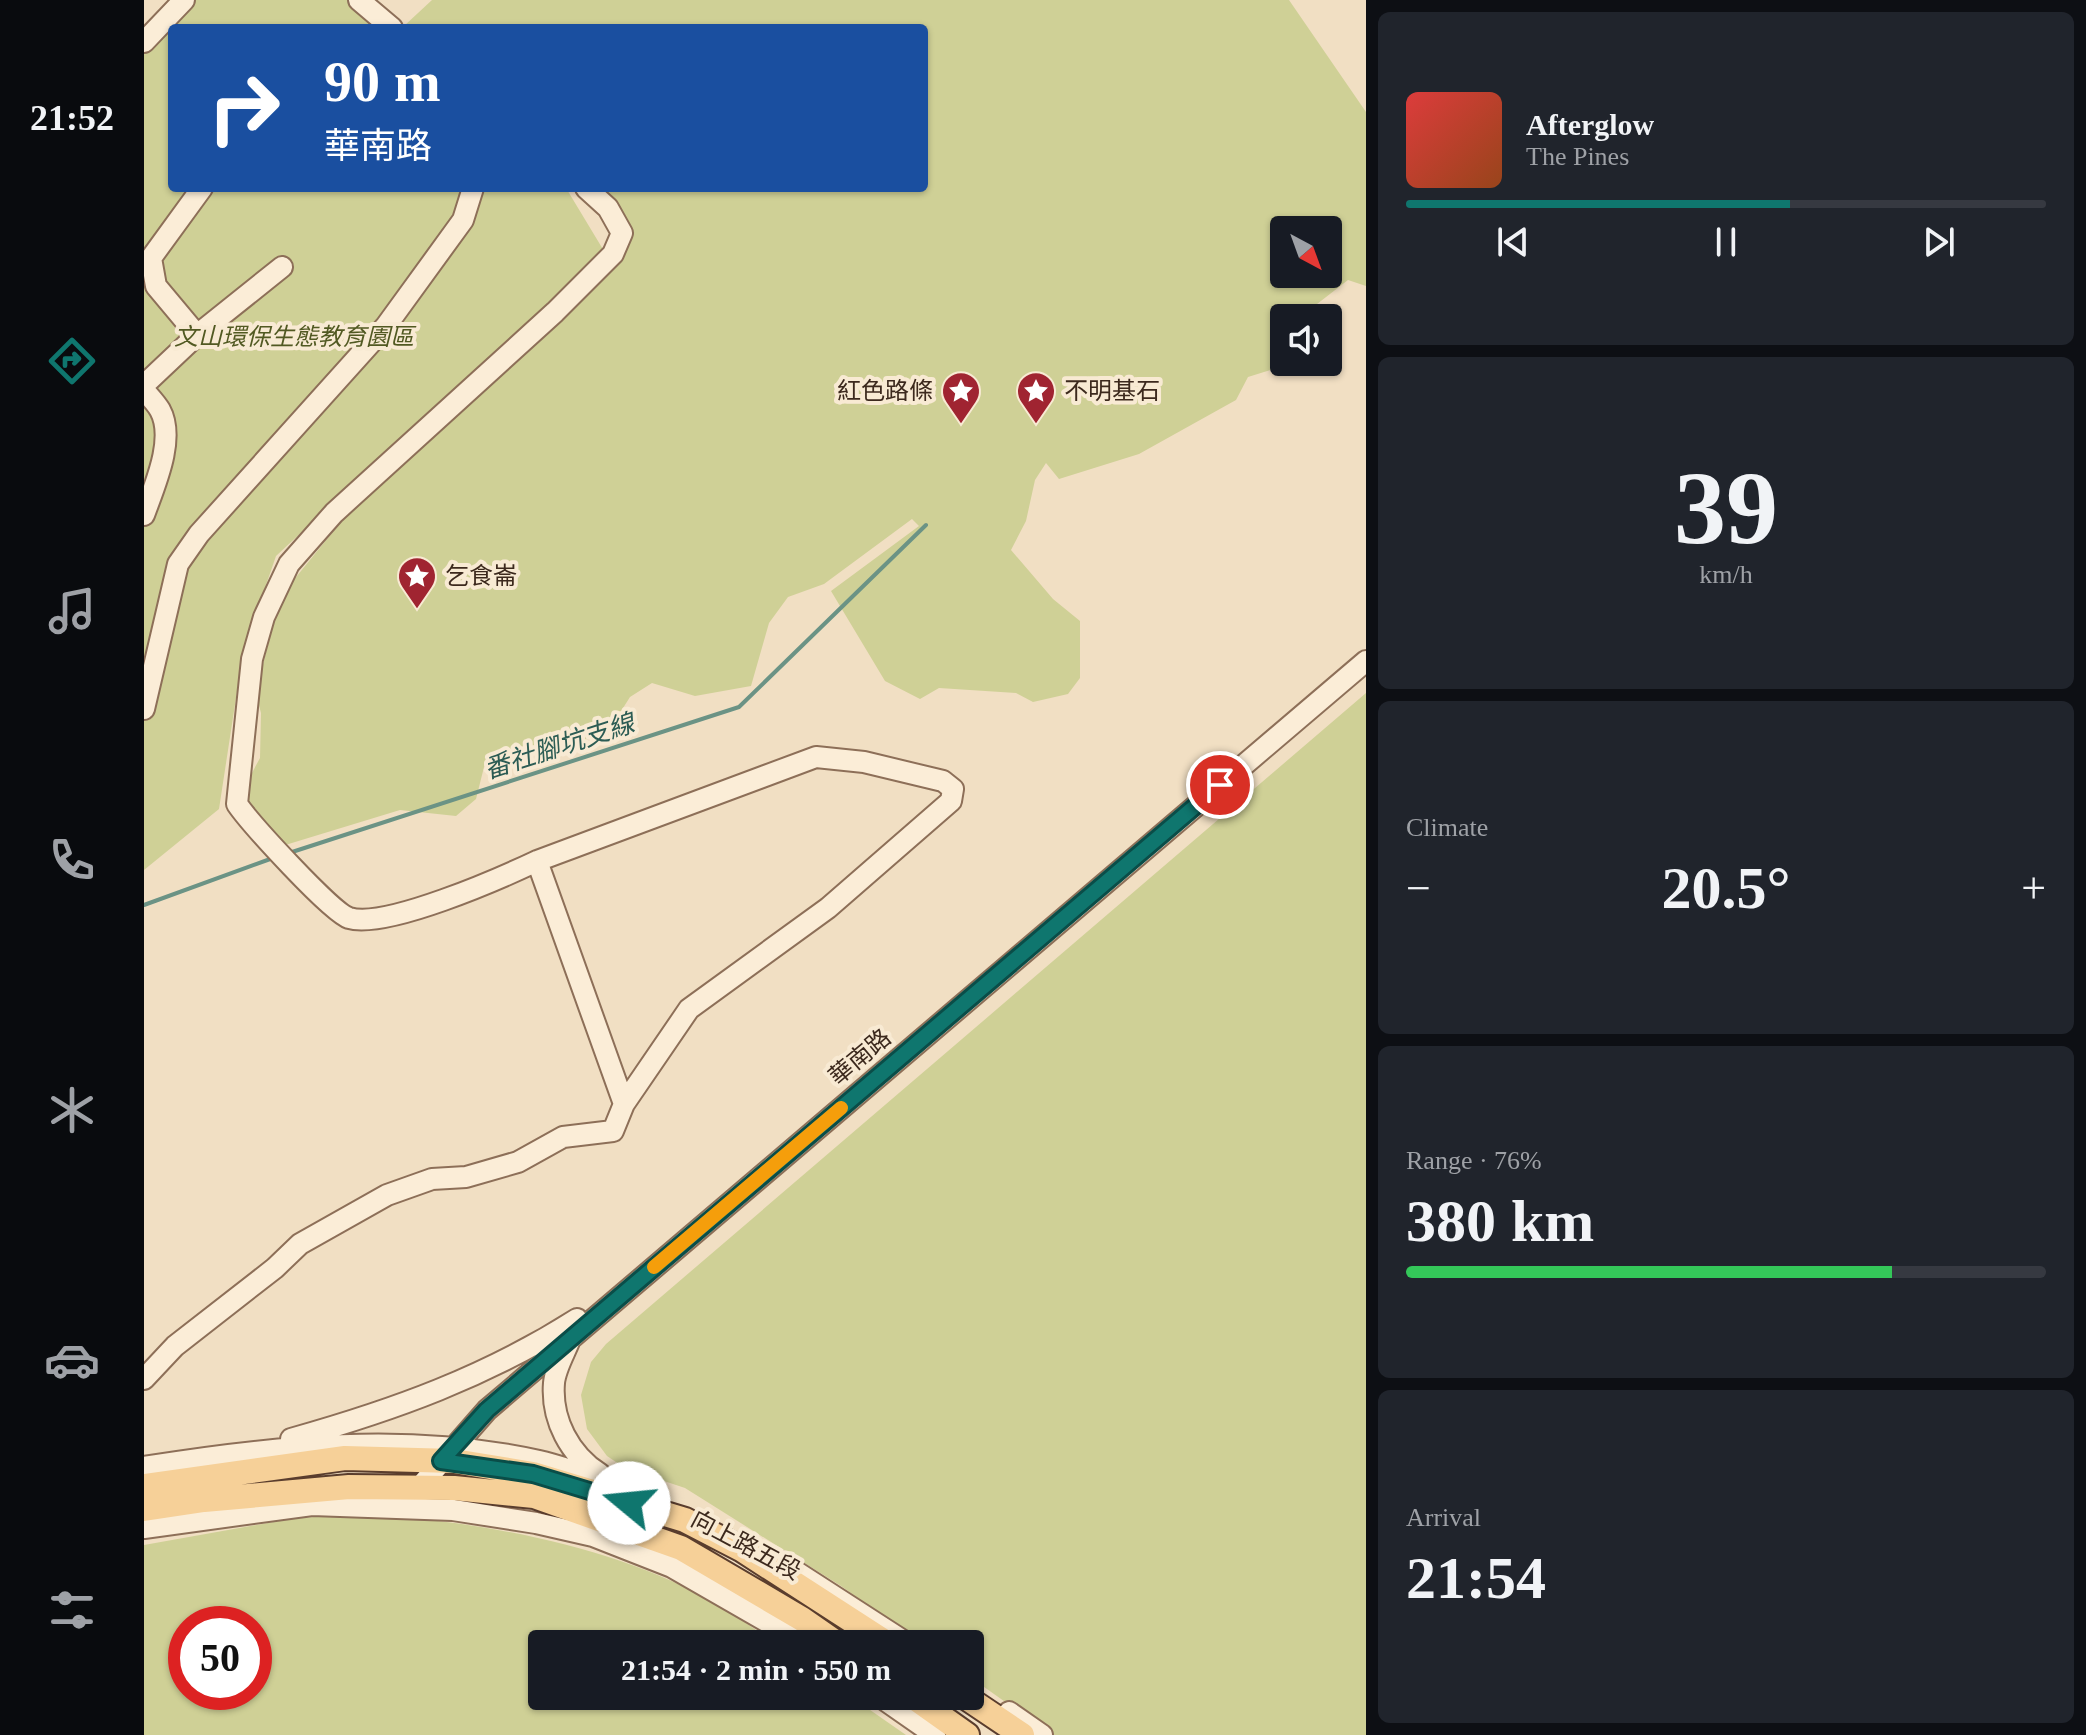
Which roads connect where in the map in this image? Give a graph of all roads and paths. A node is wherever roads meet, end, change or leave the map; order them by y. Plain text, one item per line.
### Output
1 (184, 0) edge
2 (359, 0) edge
3 (387, 24) edge
4 (144, 42) edge
5 (199, 192) edge
6 (472, 192) edge
7 (590, 192) edge
8 (282, 267) dead end
9 (197, 335) junction
10 (144, 388) edge
11 (144, 515) edge
12 (1366, 661) edge
13 (144, 709) edge
14 (537, 861) junction
15 (624, 1104) junction
16 (638, 1281) junction
17 (570, 1338) junction
18 (144, 1379) edge
19 (235, 1454) junction
20 (446, 1454) junction
21 (144, 1467) edge
22 (144, 1486) edge
23 (418, 1488) junction
24 (627, 1491) junction
25 (402, 1507) junction
26 (144, 1509) edge
27 (144, 1528) edge
28 (782, 1630) edge
29 (818, 1630) edge
30 (866, 1630) edge
31 (888, 1630) edge
32 (984, 1696) edge
33 (984, 1709) edge
34 (899, 1710) edge
35 (932, 1710) edge
36 (935, 1735) edge
37 (967, 1735) edge
38 (1022, 1735) edge
39 (1042, 1735) edge

1 - 4 street
2 - 3 street
5 - 9 street
6 - 13 street
7 - 14 street
8 - 9 street
9 - 10 street
10 - 11 street
12 - 16 street, 華南路
14 - 15 street
14 - 15 street
15 - 18 street
16 - 17 street, 華南路
16 - 19 street
17 - 20 street, 華南路
17 - 24 street
19 - 20 street, 向上路五段
19 - 21 street, 向上路五段
20 - 22 main road, 向上路五段
20 - 23 street, 華南路
20 - 24 street, 向上路五段
20 - 30 main road, 向上路五段
23 - 25 street, 華南路
23 - 26 main road, 向上路五段
23 - 29 main road, 向上路五段
24 - 31 street, 向上路五段
25 - 27 street
25 - 28 street
32 - 39 street
33 - 38 main road
34 - 36 street
35 - 37 main road

